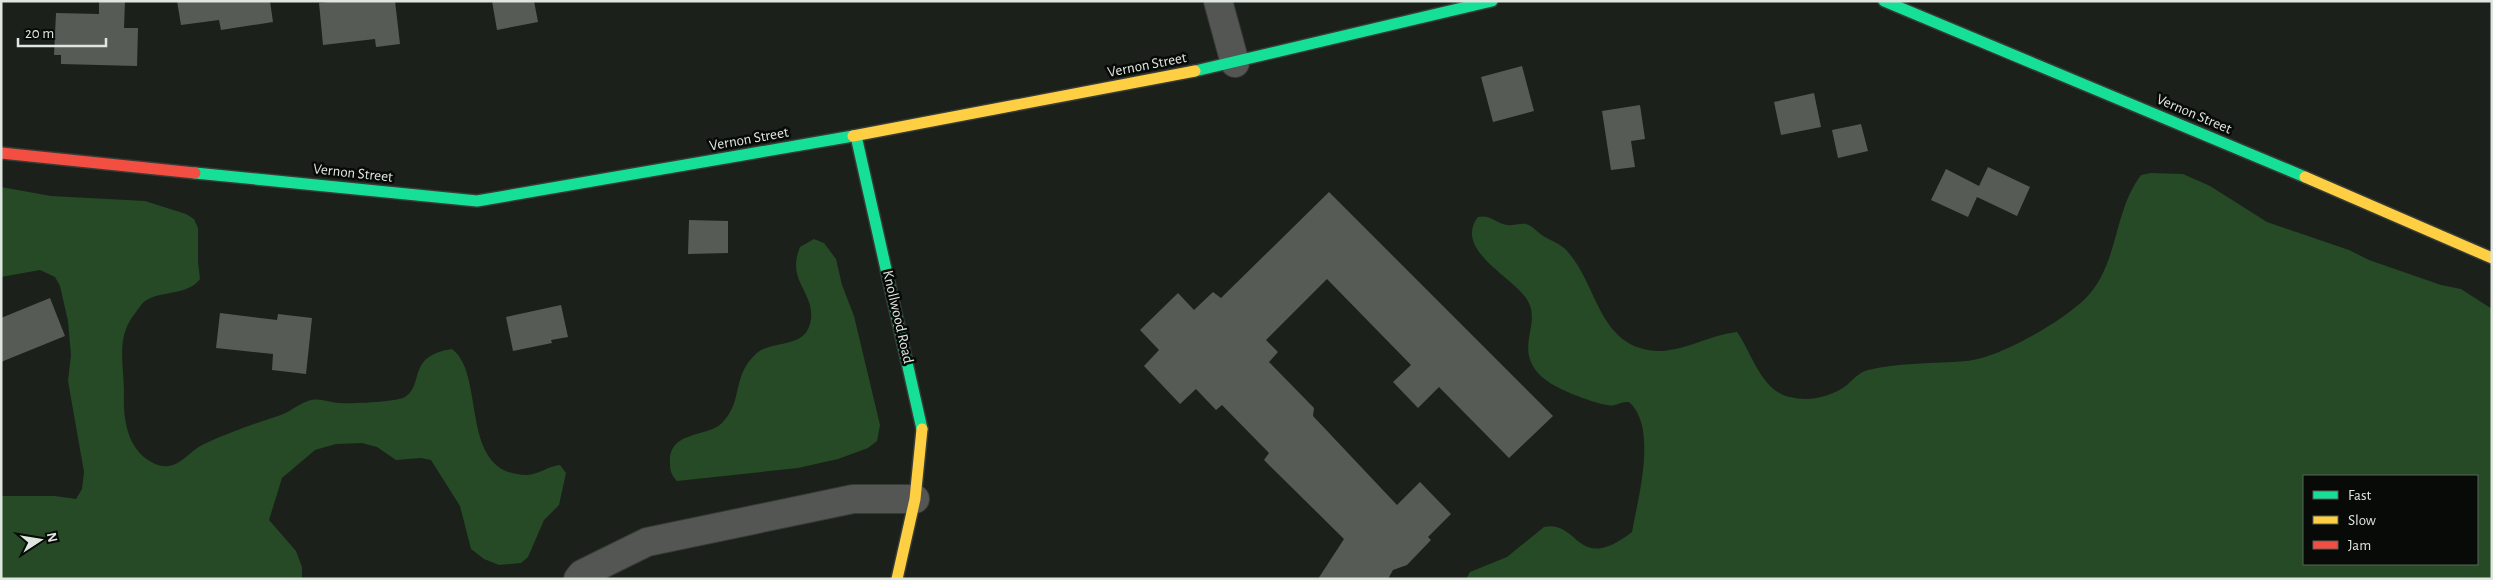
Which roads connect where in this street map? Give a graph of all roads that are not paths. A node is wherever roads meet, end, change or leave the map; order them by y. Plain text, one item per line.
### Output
1 (1218, 1) edge
2 (1492, 1) edge
3 (1891, 2) edge
4 (1235, 63) junction
5 (856, 136) junction
6 (1, 153) edge
7 (2492, 258) edge
8 (916, 499) junction
9 (578, 579) edge
10 (897, 579) edge

1 - 4 street
2 - 4 street, Vernon Street
3 - 7 street, Vernon Street
4 - 5 street, Vernon Street
5 - 6 street, Vernon Street
5 - 8 street, Knollwood Road
8 - 9 street
8 - 10 street, Knollwood Road

